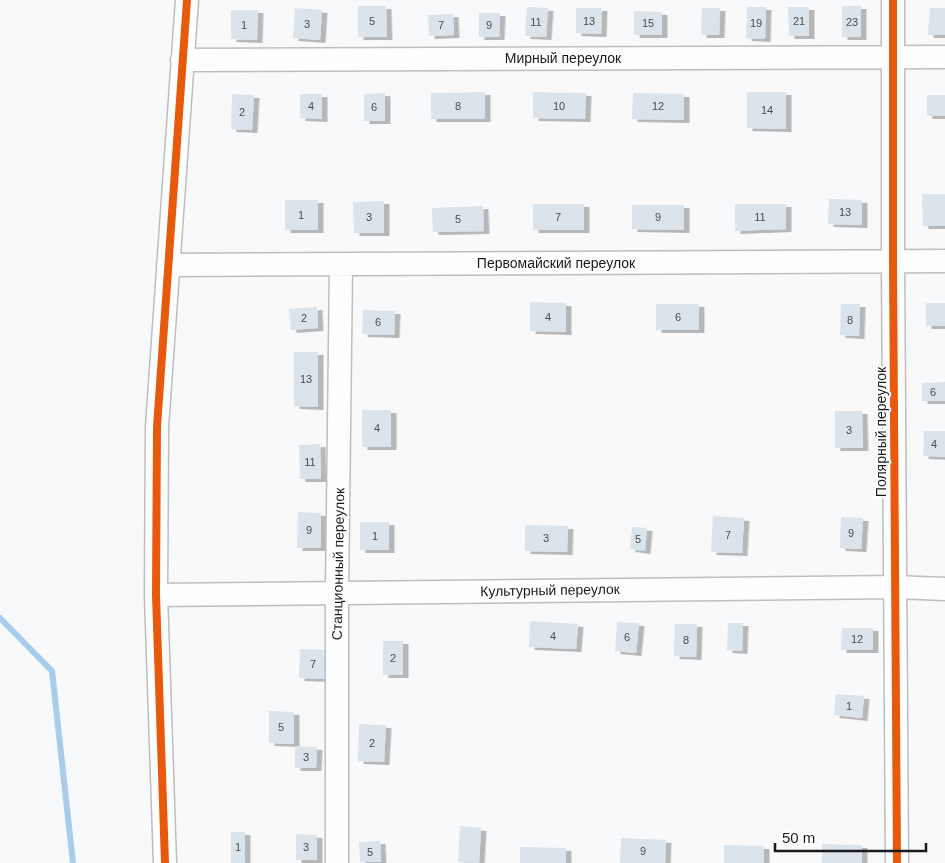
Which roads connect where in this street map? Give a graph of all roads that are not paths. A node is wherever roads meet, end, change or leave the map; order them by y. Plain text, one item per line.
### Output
1 (187, 0) edge
2 (893, 0) edge
3 (892, 57) junction
4 (945, 57) edge
5 (182, 60) junction
6 (945, 260) edge
7 (893, 262) junction
8 (168, 265) junction
9 (342, 265) junction
10 (895, 587) junction
11 (945, 589) edge
12 (337, 592) junction
13 (156, 594) junction
14 (165, 863) edge
15 (337, 863) edge
16 (897, 863) edge

1 - 5 street
2 - 3 street, Полярный переулок
3 - 4 street, Мирный переулок
3 - 5 street, Мирный переулок
3 - 7 street, Полярный переулок
5 - 8 street
6 - 7 street, Первомайский переулок
7 - 9 street, Первомайский переулок
7 - 10 street, Полярный переулок
8 - 9 street, Первомайский переулок
8 - 13 street
9 - 12 street, Станционный переулок
10 - 11 street, Культурный переулок
10 - 12 street, Культурный переулок
10 - 16 street, Полярный переулок
12 - 13 street, Культурный переулок
12 - 15 street, Станционный переулок
13 - 14 street

